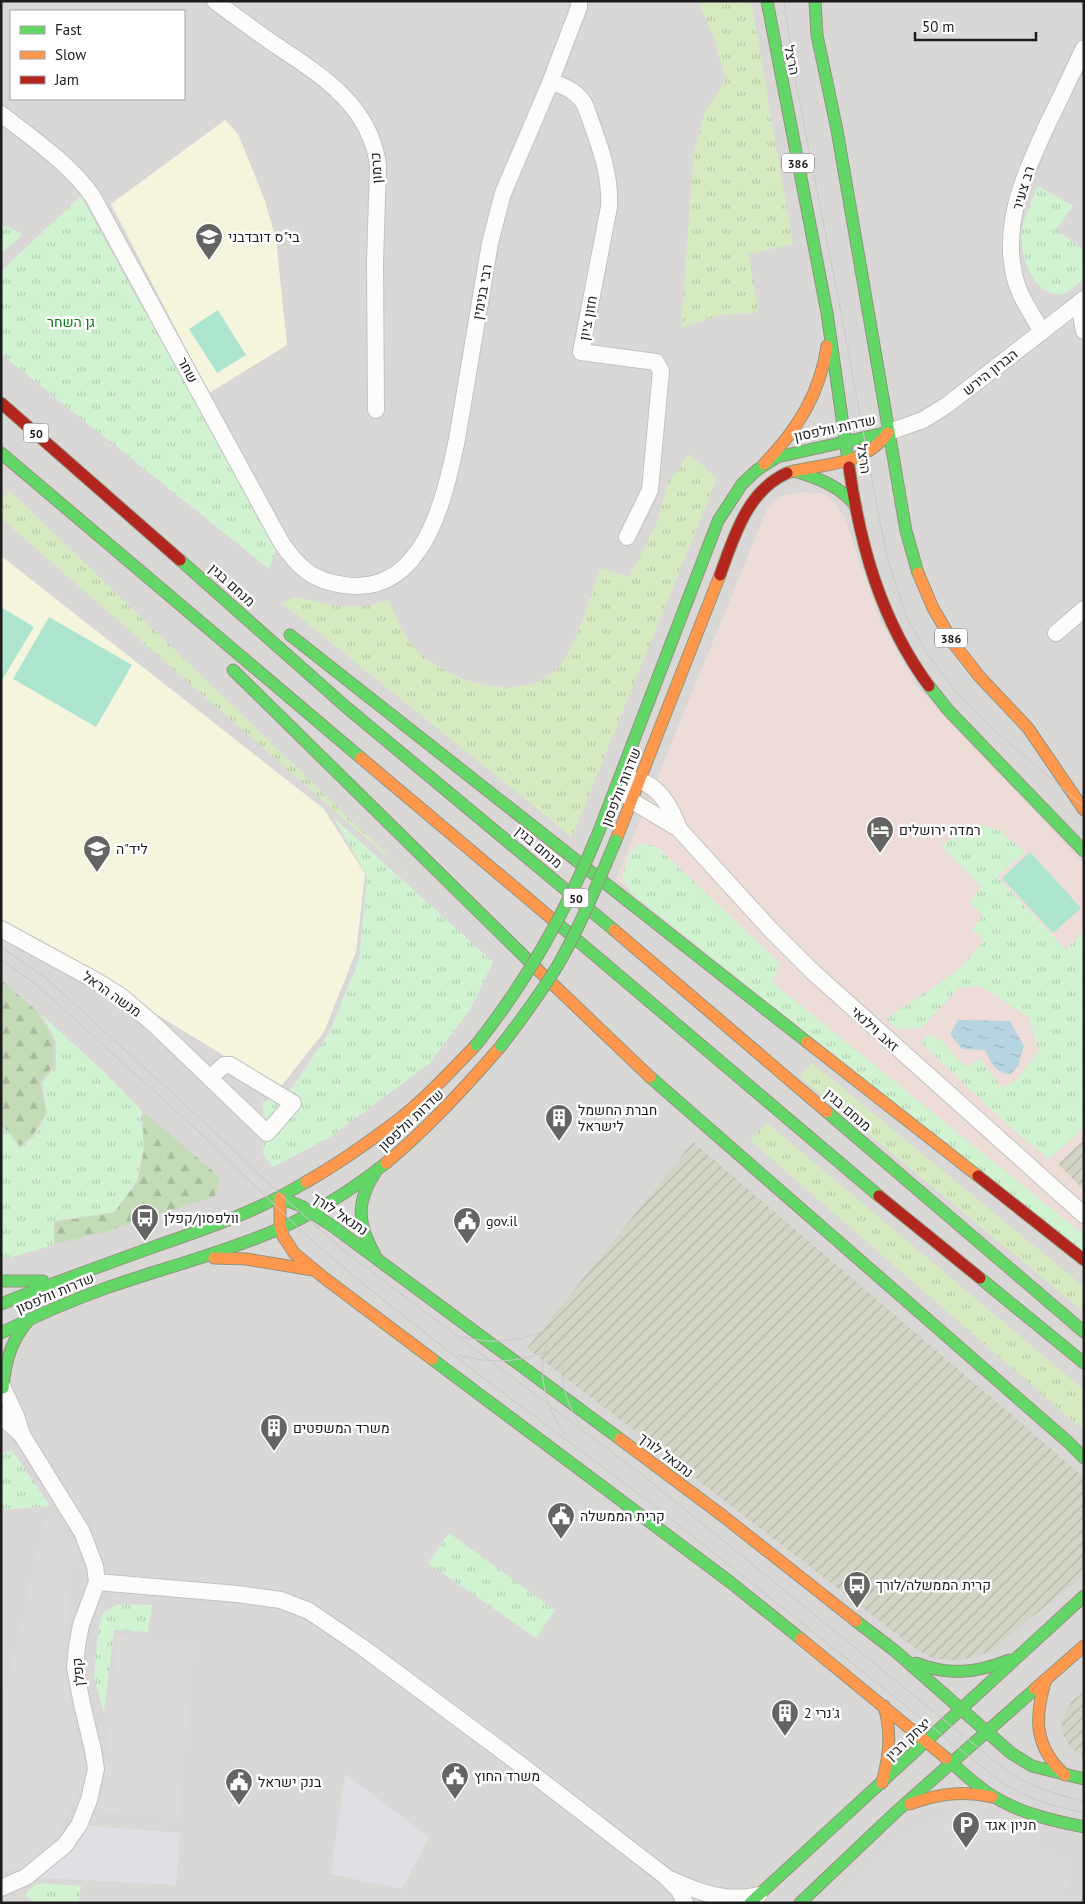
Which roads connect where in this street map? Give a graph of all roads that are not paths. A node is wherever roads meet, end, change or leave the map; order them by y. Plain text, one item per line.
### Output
1 (215, 1) edge
2 (579, 1) edge
3 (767, 1) edge
4 (815, 1) edge
5 (1084, 48) edge
6 (551, 81) junction
7 (1, 114) edge
8 (1081, 301) edge
9 (829, 325) junction
10 (1084, 331) edge
11 (1042, 332) junction
12 (1, 403) edge
13 (376, 410) dead end
14 (889, 432) junction
15 (846, 442) junction
16 (1, 453) edge
17 (849, 460) junction
18 (70, 463) junction
19 (764, 464) junction
20 (794, 471) junction
21 (856, 506) junction
22 (69, 510) junction
23 (627, 537) dead end
24 (219, 579) dead end
25 (390, 579) joint
26 (1084, 609) edge
27 (282, 628) dead end
28 (190, 629) dead end
29 (1056, 633) dead end
30 (226, 664) dead end
31 (618, 780) junction
32 (640, 780) junction
33 (632, 801) junction
34 (1084, 810) edge
35 (679, 829) junction
36 (1084, 852) edge
37 (1, 929) edge
38 (210, 1078) junction
39 (380, 1169) junction
40 (280, 1198) junction
41 (313, 1212) junction
42 (1084, 1215) edge
43 (280, 1228) junction
44 (378, 1259) junction
45 (1084, 1260) edge
46 (186, 1262) junction
47 (314, 1270) junction
48 (60, 1280) junction
49 (1, 1281) edge
50 (1, 1304) edge
51 (29, 1319) junction
52 (1084, 1332) edge
53 (1, 1333) edge
54 (1084, 1363) edge
55 (2, 1386) edge
56 (1, 1416) edge
57 (22, 1435) junction
58 (1068, 1442) junction
59 (1084, 1451) edge
60 (1084, 1458) edge
61 (97, 1582) junction
62 (1084, 1596) edge
63 (1084, 1646) edge
64 (895, 1651) junction
65 (1020, 1655) junction
66 (1046, 1679) junction
67 (884, 1706) junction
68 (962, 1709) junction
69 (987, 1731) junction
70 (927, 1742) junction
71 (951, 1763) junction
72 (1065, 1775) junction
73 (1084, 1779) edge
74 (882, 1783) junction
75 (997, 1798) junction
76 (897, 1811) junction
77 (1084, 1827) edge
78 (665, 1876) junction
79 (1, 1888) edge
80 (755, 1899) edge
81 (686, 1903) edge
82 (800, 1903) edge

1 - 13 street, כרמון
2 - 6 street, רבי בנימין
3 - 9 main road, הרצל / 386
4 - 14 main road, הרצל / 386
5 - 11 street, רב צעיר
6 - 23 street, חזון ציון
6 - 25 street, רבי בנימין
7 - 25 street, שחר
8 - 10 street
8 - 11 street, הברון הירש
9 - 15 main road, הרצל / 386
9 - 19 main road
11 - 14 street, הברון הירש
12 - 18 main road, מנחם בגין / 50
14 - 15 main road, שדרות וולפסון
14 - 17 main road, שדרות וולפסון
14 - 34 main road, הרצל / 386
15 - 17 main road, הרצל / 386
15 - 19 main road, שדרות וולפסון
16 - 22 main road, 50
17 - 20 main road, שדרות וולפסון
17 - 21 main road, הרצל / 386
18 - 24 main road
18 - 52 main road, מנחם בגין / 50
19 - 31 main road, שדרות וולפסון
20 - 21 main road
20 - 32 main road, שדרות וולפסון
21 - 36 main road, הרצל / 386
22 - 28 main road
22 - 54 main road, 50
26 - 29 street
27 - 45 main road
30 - 58 main road
31 - 32 street
31 - 33 street, זאב וילנאי
31 - 40 main road, שדרות וולפסון, bridge
32 - 33 main road, שדרות וולפסון
32 - 35 street, זאב וילנאי
33 - 35 street, זאב וילנאי
33 - 39 main road, שדרות וולפסון, bridge
35 - 42 street, זאב וילנאי
37 - 38 street, מנשה הראל
38 - 38 street, מנשה הראל
39 - 41 main road, שדרות וולפסון
39 - 44 main road
40 - 41 main road, נתנאל לורך
40 - 43 main road
40 - 48 main road, שדרות וולפסון
41 - 43 main road, שדרות וולפסון
41 - 44 main road, נתנאל לורך
43 - 46 main road, שדרות וולפסון
43 - 47 main road
44 - 64 main road, נתנאל לורך
46 - 47 main road
46 - 51 main road, שדרות וולפסון
47 - 67 main road
48 - 49 main road
48 - 50 main road, שדרות וולפסון
51 - 53 main road, שדרות וולפסון
51 - 55 main road
55 - 57 street
56 - 57 street
57 - 61 street
58 - 59 main road
58 - 60 main road
61 - 78 street
61 - 79 street, קפלן
62 - 65 main road, יצחק רבין
63 - 66 main road
64 - 65 main road
64 - 68 main road, נתנאל לורך
65 - 68 main road, יצחק רבין
66 - 69 main road
66 - 72 main road
67 - 70 main road
67 - 74 main road
68 - 69 main road, נתנאל לורך
68 - 70 main road, יצחק רבין
69 - 71 main road
69 - 72 main road, נתנאל לורך
70 - 71 main road
70 - 74 main road, יצחק רבין
71 - 75 main road
71 - 76 main road
72 - 73 main road, נתנאל לורך
74 - 80 main road, יצחק רבין
75 - 76 main road
75 - 77 main road
76 - 82 main road
78 - 80 street
78 - 81 street

